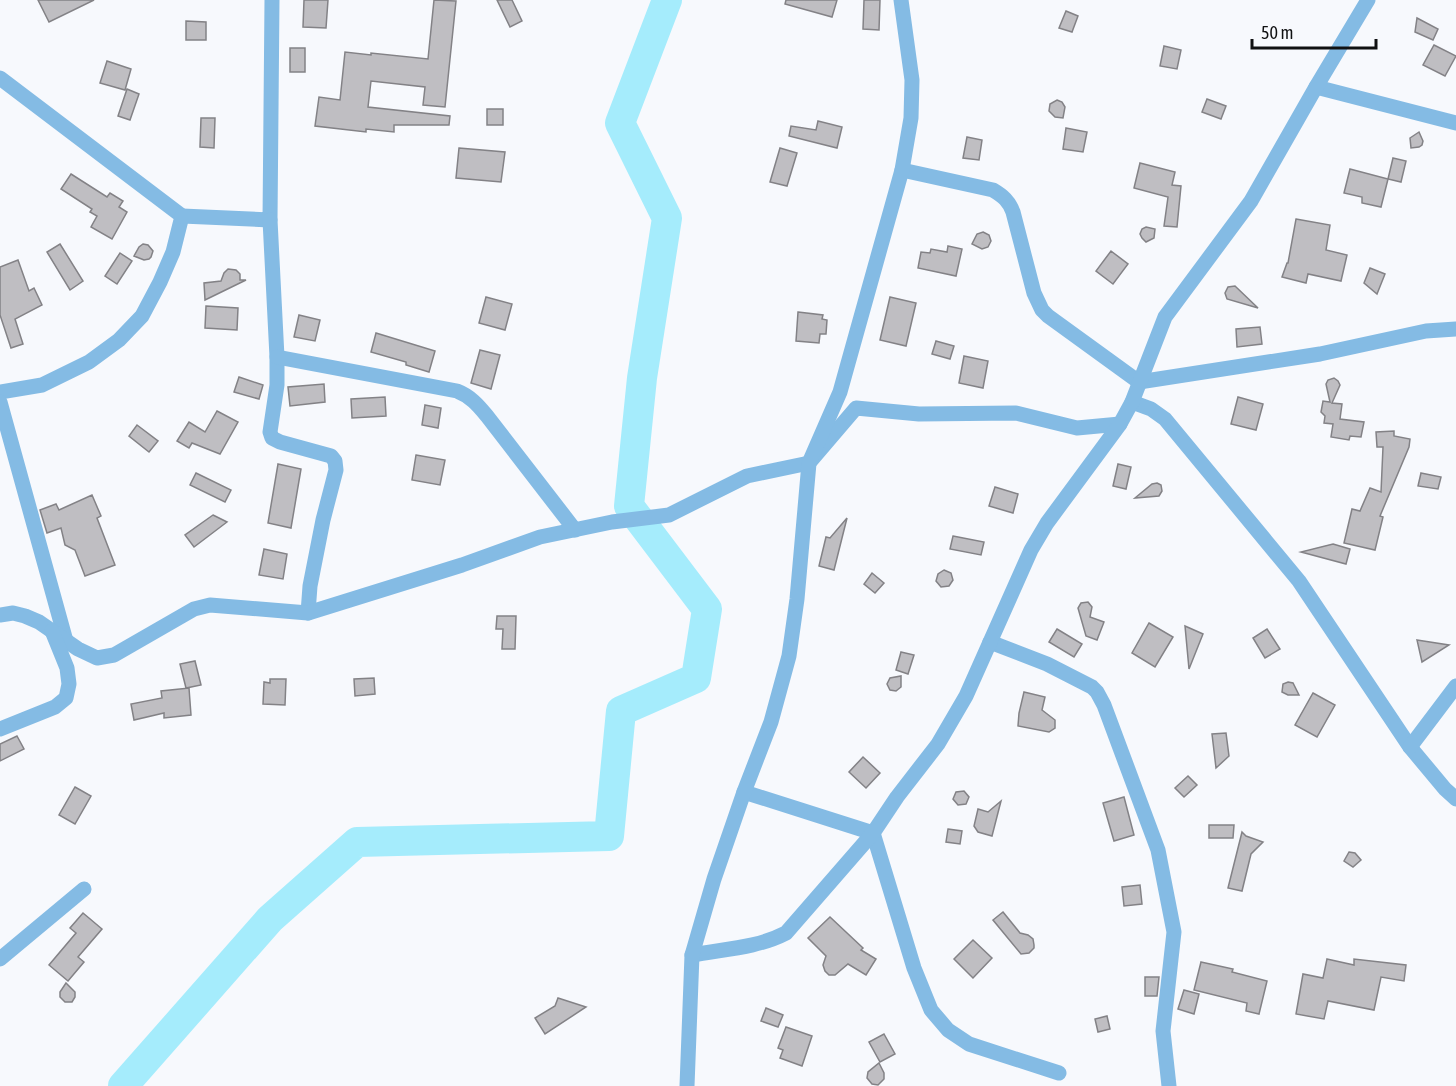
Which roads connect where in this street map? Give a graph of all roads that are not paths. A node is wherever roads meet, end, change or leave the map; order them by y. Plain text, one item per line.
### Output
1 (272, 0) edge
2 (901, 0) edge
3 (1368, 0) edge
4 (0, 78) edge
5 (1316, 87) junction
6 (1456, 123) edge
7 (902, 170) junction
8 (182, 216) junction
9 (270, 220) junction
10 (1456, 328) edge
11 (277, 357) junction
12 (1139, 382) junction
13 (0, 392) edge
14 (0, 402) edge
15 (1132, 402) junction
16 (1120, 424) junction
17 (809, 463) junction
18 (575, 530) junction
19 (308, 613) junction
20 (0, 615) edge
21 (52, 631) junction
22 (66, 641) junction
23 (990, 642) junction
24 (1456, 686) edge
25 (0, 729) edge
26 (1410, 747) junction
27 (744, 792) junction
28 (1456, 799) edge
29 (873, 833) junction
30 (84, 889) dead end
31 (692, 955) junction
32 (0, 959) edge
33 (1059, 1072) dead end
34 (687, 1086) edge
35 (1169, 1086) edge

1 - 9 street
2 - 7 street
3 - 5 street
4 - 8 street
5 - 6 street
5 - 12 street
7 - 12 street
7 - 17 street
8 - 9 street
8 - 13 street
9 - 11 street
10 - 12 street
11 - 18 street
11 - 19 street
12 - 15 street
14 - 22 street
15 - 16 street
15 - 26 street
16 - 17 street
16 - 23 street
17 - 18 street
17 - 27 street
18 - 19 street
19 - 22 street
20 - 21 street
21 - 22 street
21 - 25 street
23 - 29 street
23 - 35 street
24 - 26 street
26 - 28 street
27 - 29 street
27 - 31 street
29 - 31 street
29 - 33 street
30 - 32 street
31 - 34 street

